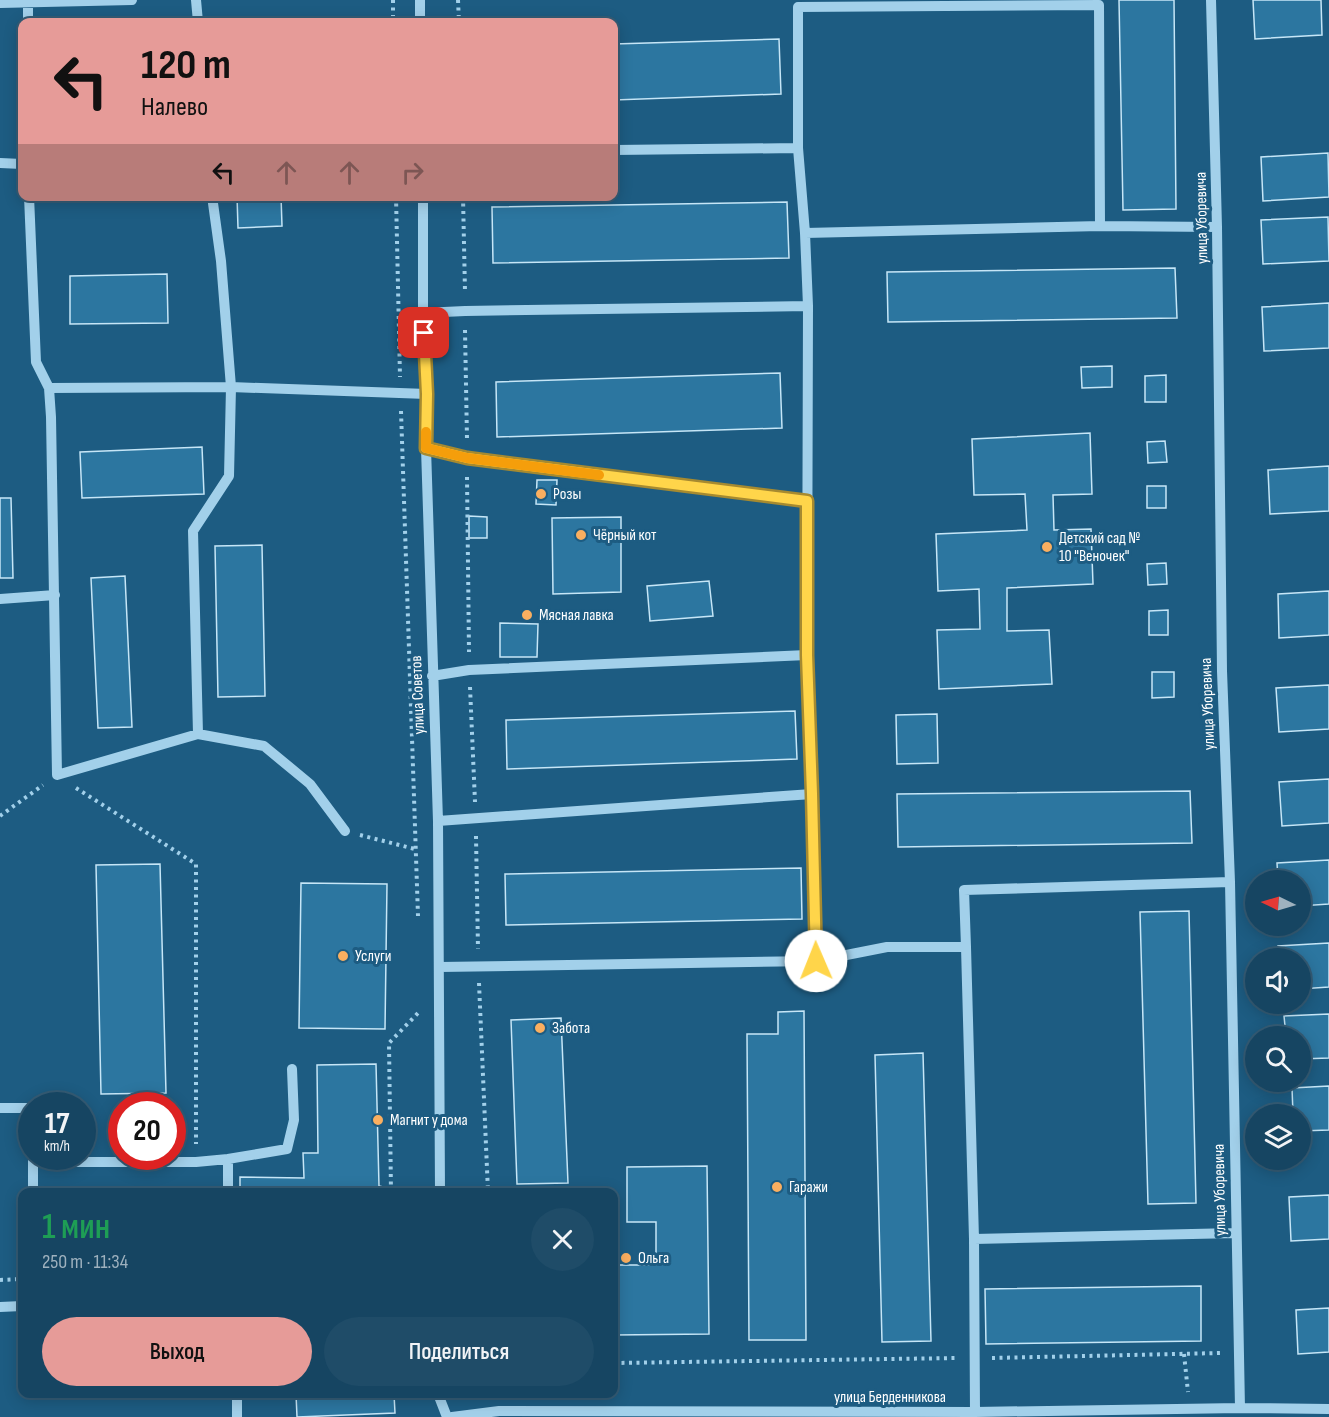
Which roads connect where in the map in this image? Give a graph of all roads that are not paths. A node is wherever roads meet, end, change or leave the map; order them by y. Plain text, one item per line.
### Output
1 (132, 0) edge
2 (196, 0) edge
3 (420, 0) edge
4 (1211, 0) edge
5 (28, 1) edge
6 (0, 3) edge
7 (1099, 3) edge
8 (28, 18) edge
9 (198, 18) edge
10 (420, 18) edge
11 (798, 148) junction
12 (618, 150) edge
13 (0, 164) edge
14 (18, 164) edge
15 (28, 201) edge
16 (213, 201) edge
17 (423, 201) edge
18 (1100, 226) junction
19 (1217, 227) junction
20 (805, 233) junction
21 (807, 306) junction
22 (423, 313) junction
23 (231, 387) junction
24 (49, 388) junction
25 (427, 394) junction
26 (426, 448) junction
27 (807, 501) junction
28 (55, 595) junction
29 (0, 599) edge
30 (807, 655) junction
31 (432, 676) junction
32 (198, 734) junction
33 (812, 794) junction
34 (438, 821) junction
35 (345, 831) road end
36 (1230, 882) junction
37 (966, 947) junction
38 (816, 961) junction
39 (440, 967) junction
40 (292, 1069) dead end
41 (0, 1108) edge
42 (18, 1108) edge
43 (228, 1159) junction
44 (96, 1161) edge
45 (33, 1170) edge
46 (33, 1188) edge
47 (228, 1188) edge
48 (440, 1188) edge
49 (1236, 1233) junction
50 (974, 1239) junction
51 (0, 1306) edge
52 (18, 1306) edge
53 (237, 1398) edge
54 (440, 1398) edge
55 (446, 1398) edge
56 (1240, 1408) junction
57 (1329, 1409) edge
58 (975, 1412) junction
59 (1215, 1413) edge
60 (758, 1414) edge
61 (237, 1417) edge
62 (447, 1417) edge
63 (452, 1417) edge

1 - 5 street
2 - 9 street
3 - 10 street
4 - 19 street, улица Уборевича
5 - 6 street
5 - 8 street
7 - 11 street
7 - 18 street
11 - 12 street
11 - 20 street
13 - 14 street
15 - 24 street
16 - 23 street
17 - 22 street, улица Советов
18 - 19 street
18 - 20 street
19 - 36 street, улица Уборевича
20 - 21 street
21 - 22 street
21 - 27 street
22 - 25 street, улица Советов
23 - 24 street
23 - 25 street
23 - 32 street
24 - 28 street
25 - 26 street, улица Советов
26 - 27 street
26 - 31 street, улица Советов
27 - 30 street
28 - 29 street
28 - 32 street
30 - 31 street
30 - 33 street
31 - 34 street, улица Советов
32 - 35 street
33 - 34 street
33 - 38 street
34 - 39 street, улица Советов
36 - 37 street
36 - 49 street, улица Уборевича
37 - 38 street
37 - 50 street
38 - 39 street
39 - 48 street, улица Советов
40 - 43 street
41 - 42 street
43 - 44 street
43 - 47 street
45 - 46 street
49 - 50 street
49 - 56 street, улица Уборевича
50 - 58 street
51 - 52 street
53 - 61 street
54 - 62 street
55 - 62 street
56 - 57 street, улица Берденникова
56 - 59 street, улица Берденникова
58 - 59 street, улица Берденникова
58 - 60 street, улица Берденникова
60 - 63 street, улица Берденникова

